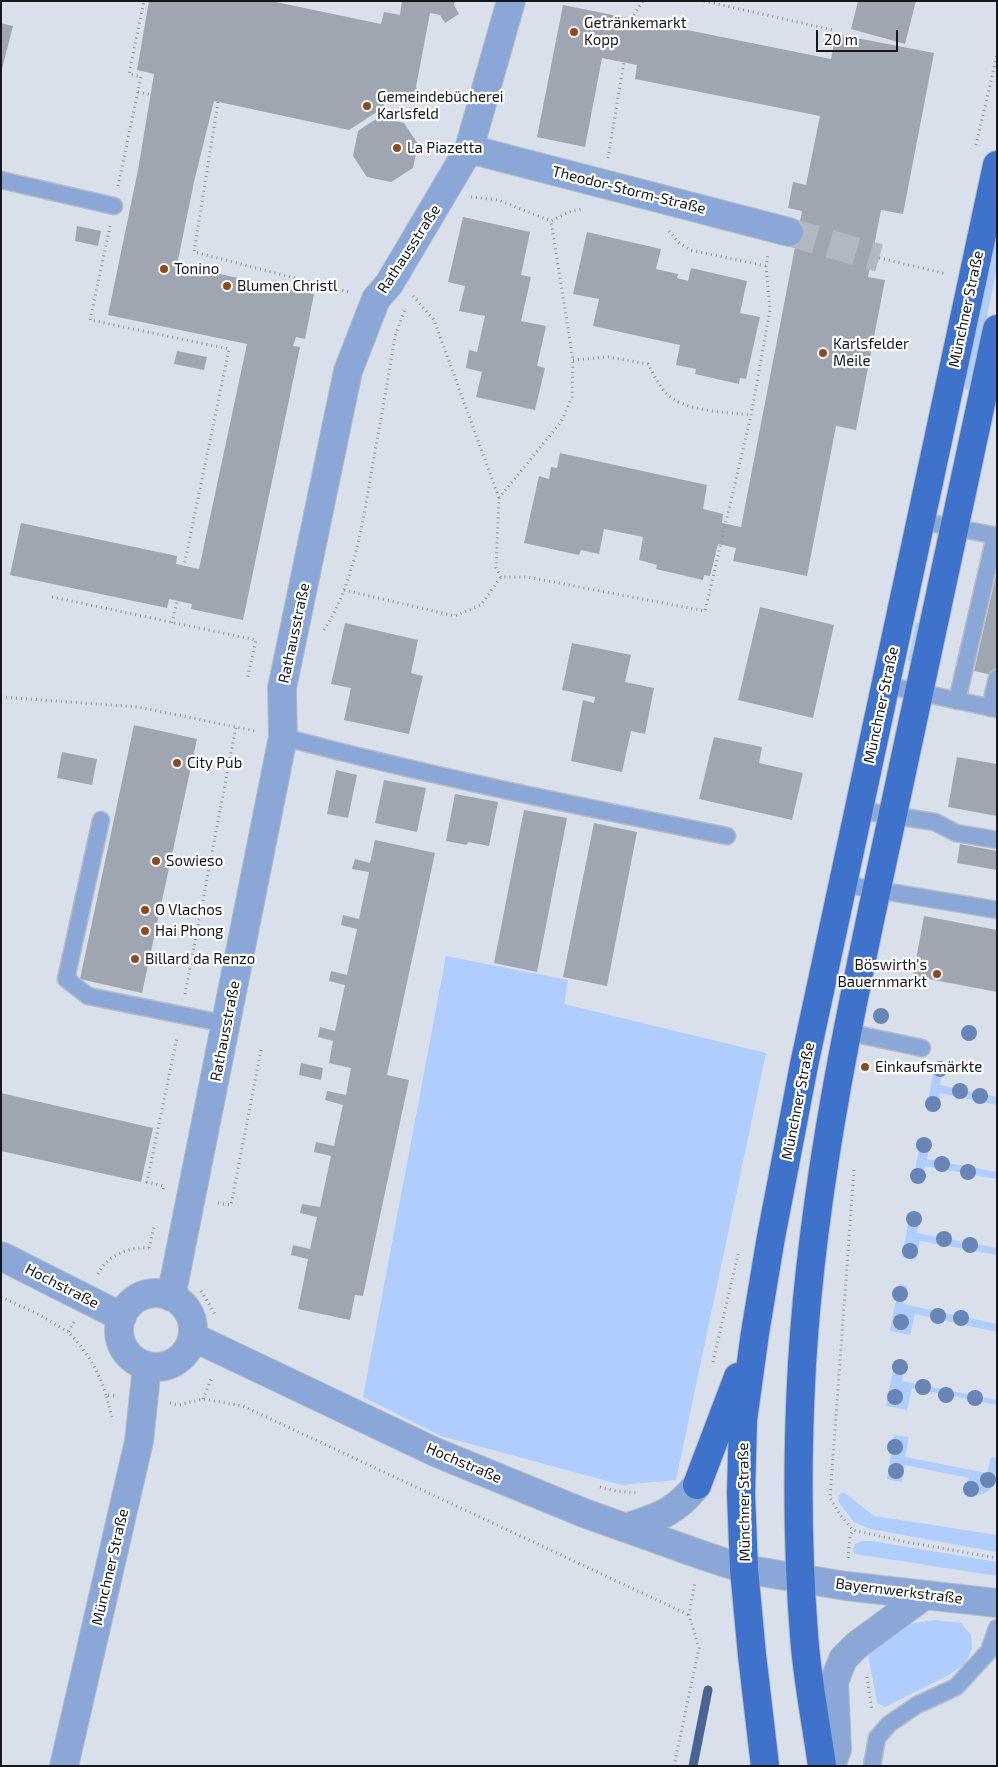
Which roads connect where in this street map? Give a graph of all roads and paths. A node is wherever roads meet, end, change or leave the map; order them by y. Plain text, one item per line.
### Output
1 (144, 1) edge
2 (511, 1) edge
3 (643, 1) edge
4 (704, 1) edge
5 (631, 19) dead end
6 (833, 30) dead end
7 (624, 62) dead end
8 (138, 92) junction
9 (151, 95) dead end
10 (218, 102) dead end
11 (482, 152) junction
12 (997, 165) edge
13 (1, 180) edge
14 (603, 183) junction
15 (114, 206) junction
16 (590, 207) dead end
17 (551, 221) junction
18 (665, 226) dead end
19 (781, 230) joint
20 (879, 258) tunnel mouth
21 (766, 266) junction
22 (947, 274) dead end
23 (376, 299) junction
24 (997, 329) edge
25 (573, 360) junction
26 (751, 416) junction
27 (932, 468) junction
28 (966, 477) junction
29 (499, 498) junction
30 (921, 521) junction
31 (955, 528) junction
32 (996, 536) edge
33 (184, 566) dead end
34 (501, 577) junction
35 (344, 590) junction
36 (52, 597) dead end
37 (177, 601) dead end
38 (172, 622) junction
39 (291, 652) junction
40 (997, 678) edge
41 (247, 680) dead end
42 (885, 686) junction
43 (919, 693) junction
44 (1, 697) edge
45 (957, 701) junction
46 (994, 708) edge
47 (283, 737) junction
48 (858, 810) junction
49 (893, 816) junction
50 (101, 820) dead end
51 (727, 836) dead end
52 (997, 840) edge
53 (842, 884) junction
54 (877, 890) junction
55 (997, 910) edge
56 (226, 1024) junction
57 (812, 1026) junction
58 (847, 1032) junction
59 (922, 1048) dead end
60 (261, 1050) dead end
61 (854, 1162) dead end
62 (216, 1202) dead end
63 (1, 1256) edge
64 (1, 1297) edge
65 (171, 1297) junction
66 (122, 1317) junction
67 (68, 1332) dead end
68 (755, 1333) junction
69 (193, 1337) junction
70 (147, 1366) junction
71 (143, 1398) junction
72 (113, 1424) dead end
73 (592, 1485) dead end
74 (698, 1485) joint
75 (645, 1492) dead end
76 (624, 1528) junction
77 (699, 1554) junction
78 (997, 1558) edge
79 (744, 1569) junction
80 (801, 1578) junction
81 (925, 1595) junction
82 (997, 1603) edge
83 (689, 1615) junction
84 (997, 1628) edge
85 (64, 1766) edge
86 (674, 1766) edge
87 (765, 1766) edge
88 (822, 1766) edge
89 (831, 1766) edge
90 (872, 1766) edge

1 - 8 path
2 - 11 street, Rathausstraße
3 - 5 path
4 - 6 path
7 - 14 path
8 - 9 path
8 - 15 path
10 - 23 path
11 - 14 street, Theodor-Storm-Straße
11 - 17 path
11 - 23 street, Rathausstraße
12 - 27 main road, Münchner Straße
13 - 15 lane
14 - 19 street, Theodor-Storm-Straße
15 - 33 path
16 - 17 path
17 - 25 path
18 - 21 path
19 - 21 path
20 - 22 path
21 - 26 path
23 - 39 street, Rathausstraße
24 - 28 main road
25 - 26 path
25 - 29 path
26 - 34 path
27 - 28 main road
27 - 30 main road, Münchner Straße
28 - 31 main road
29 - 34 path, Rathausstraße
29 - 35 path, Rathausstraße
30 - 31 lane
30 - 42 main road, Münchner Straße
31 - 32 lane
31 - 43 main road
32 - 45 lane
34 - 35 path
35 - 39 path
36 - 38 path
37 - 38 path
38 - 41 path
39 - 47 street, Rathausstraße
40 - 46 lane
42 - 43 lane
42 - 48 main road, Münchner Straße
43 - 45 lane
43 - 49 main road
44 - 47 path
45 - 46 lane
47 - 51 lane
47 - 56 street, Rathausstraße
48 - 49 lane
48 - 53 main road, Münchner Straße
49 - 52 lane
49 - 54 main road
50 - 56 lane
53 - 54 lane
53 - 57 main road, Münchner Straße
54 - 55 lane
54 - 58 main road
56 - 65 street, Rathausstraße
57 - 58 main road
57 - 68 main road, Münchner Straße
58 - 59 lane
58 - 80 main road
60 - 62 path
61 - 78 path
63 - 66 street, Hochstraße
64 - 67 path
65 - 66 street
65 - 69 street
66 - 70 street
68 - 74 main road
68 - 79 main road, Münchner Straße
69 - 70 street
69 - 76 street, Hochstraße
70 - 71 street, Münchner Straße
71 - 72 path
71 - 83 path
71 - 85 street, Münchner Straße
73 - 75 path
74 - 76 street
76 - 77 street, Hochstraße
77 - 79 street, Hochstraße
77 - 83 path
79 - 80 street, Münchner Straße
79 - 87 main road
80 - 81 street, Bayernwerkstraße
80 - 88 main road
81 - 82 street, Bayernwerkstraße
81 - 89 street
83 - 86 path
84 - 90 lane

